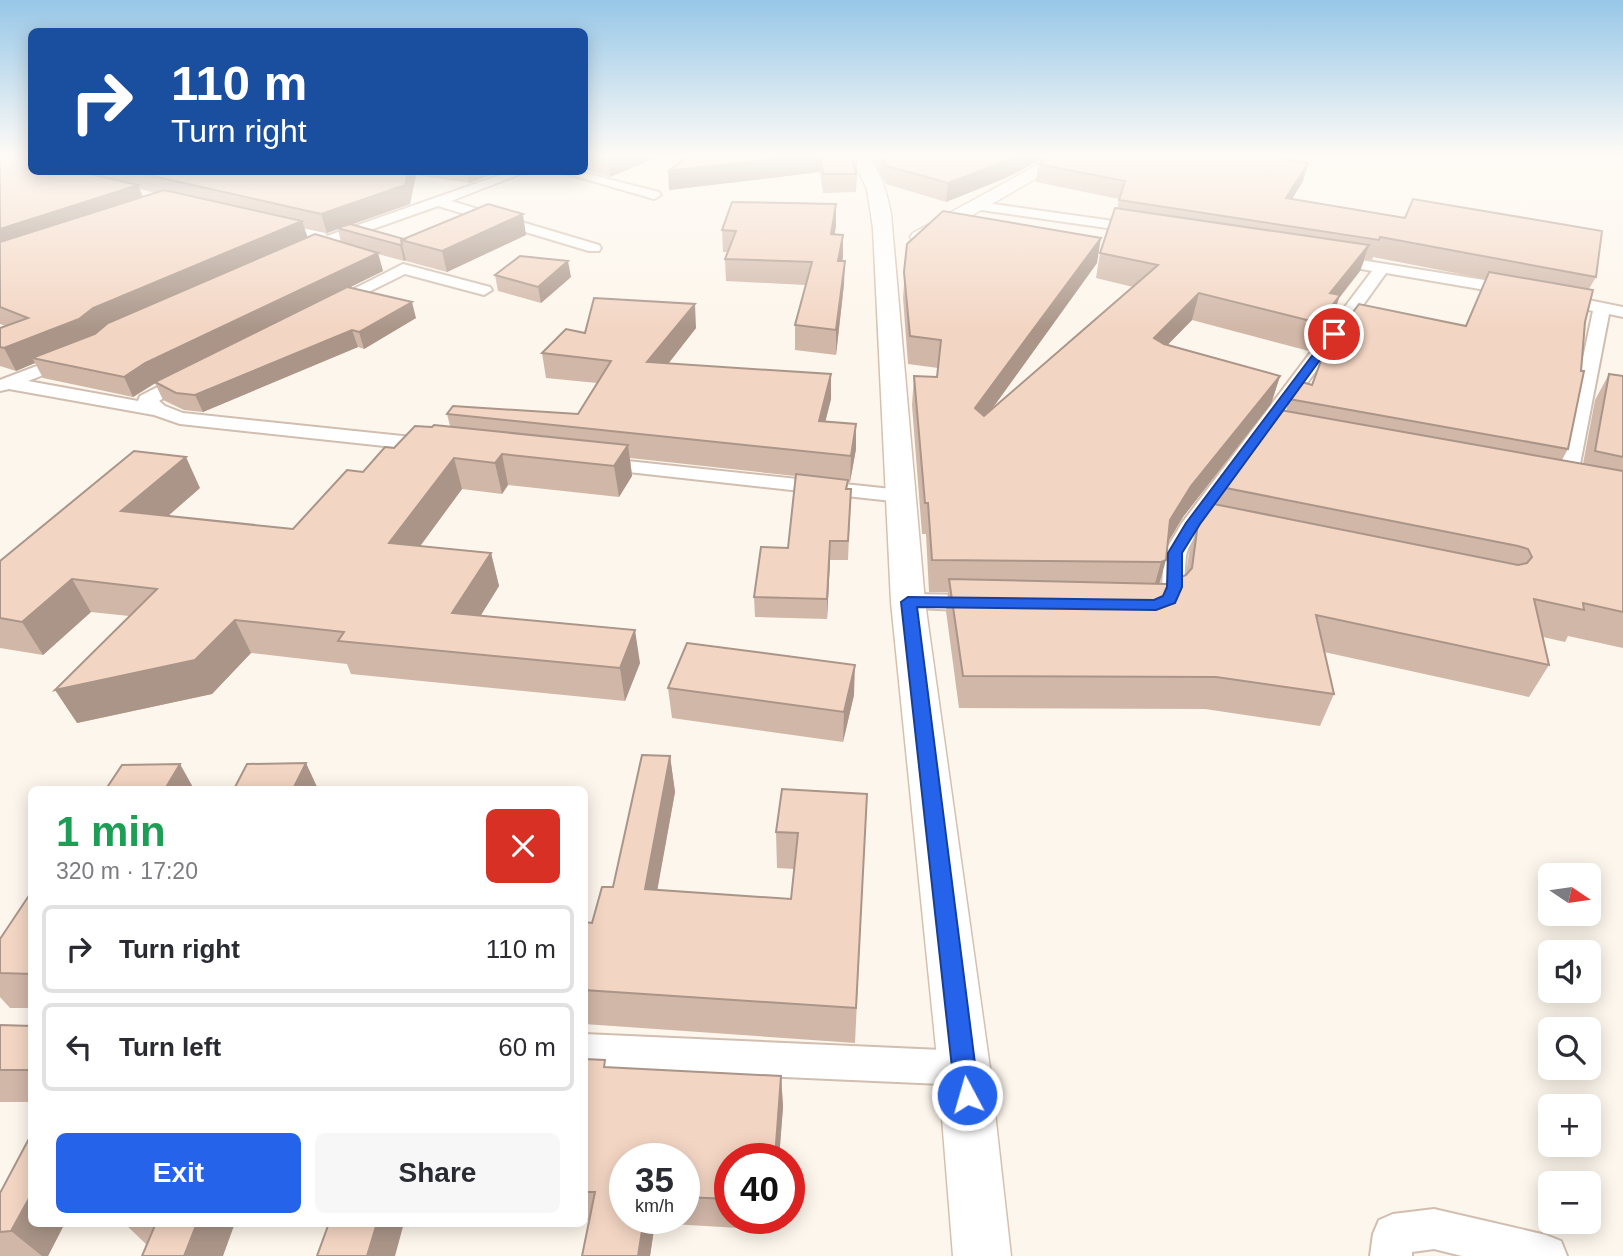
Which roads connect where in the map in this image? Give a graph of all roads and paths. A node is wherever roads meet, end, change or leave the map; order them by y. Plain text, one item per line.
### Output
1 (404, 213) edge
2 (475, 213) edge
3 (881, 213) edge
4 (966, 213) edge
5 (1026, 213) edge
6 (257, 222) edge
7 (1157, 231) edge
8 (313, 246) junction
9 (594, 248) dead end
10 (343, 251) edge
11 (886, 254) junction
12 (1316, 257) edge
13 (379, 262) edge
14 (1382, 268) junction
15 (403, 269) junction
16 (484, 290) dead end
17 (1601, 308) junction
18 (318, 312) edge
19 (1623, 312) edge
20 (84, 352) edge
21 (209, 366) edge
22 (4, 385) edge
23 (1261, 393) edge
24 (1286, 400) junction
25 (158, 411) junction
26 (1265, 429) junction
27 (1320, 439) edge
28 (451, 448) edge
29 (574, 461) edge
30 (1589, 490) edge
31 (901, 496) junction
32 (1193, 523) junction
33 (1247, 534) edge
34 (908, 602) junction
35 (1005, 603) edge
36 (1129, 605) edge
37 (588, 1051) edge
38 (964, 1068) junction
39 (982, 1256) edge
40 (1391, 1256) edge
41 (1546, 1256) edge

1 - 8 street
2 - 9 street
3 - 11 street
4 - 11 street
5 - 7 street
6 - 8 street
8 - 10 street
11 - 31 street
12 - 14 street
13 - 15 street
14 - 17 street
14 - 24 street
15 - 16 street
15 - 18 street
17 - 19 street
17 - 30 street
20 - 22 street
21 - 25 street
22 - 25 street
23 - 24 street
24 - 26 street
25 - 28 street
26 - 27 street
26 - 32 street
29 - 31 street
31 - 34 street
32 - 33 street
32 - 36 street
34 - 35 street
34 - 38 street
37 - 38 street
38 - 39 street
40 - 41 street

